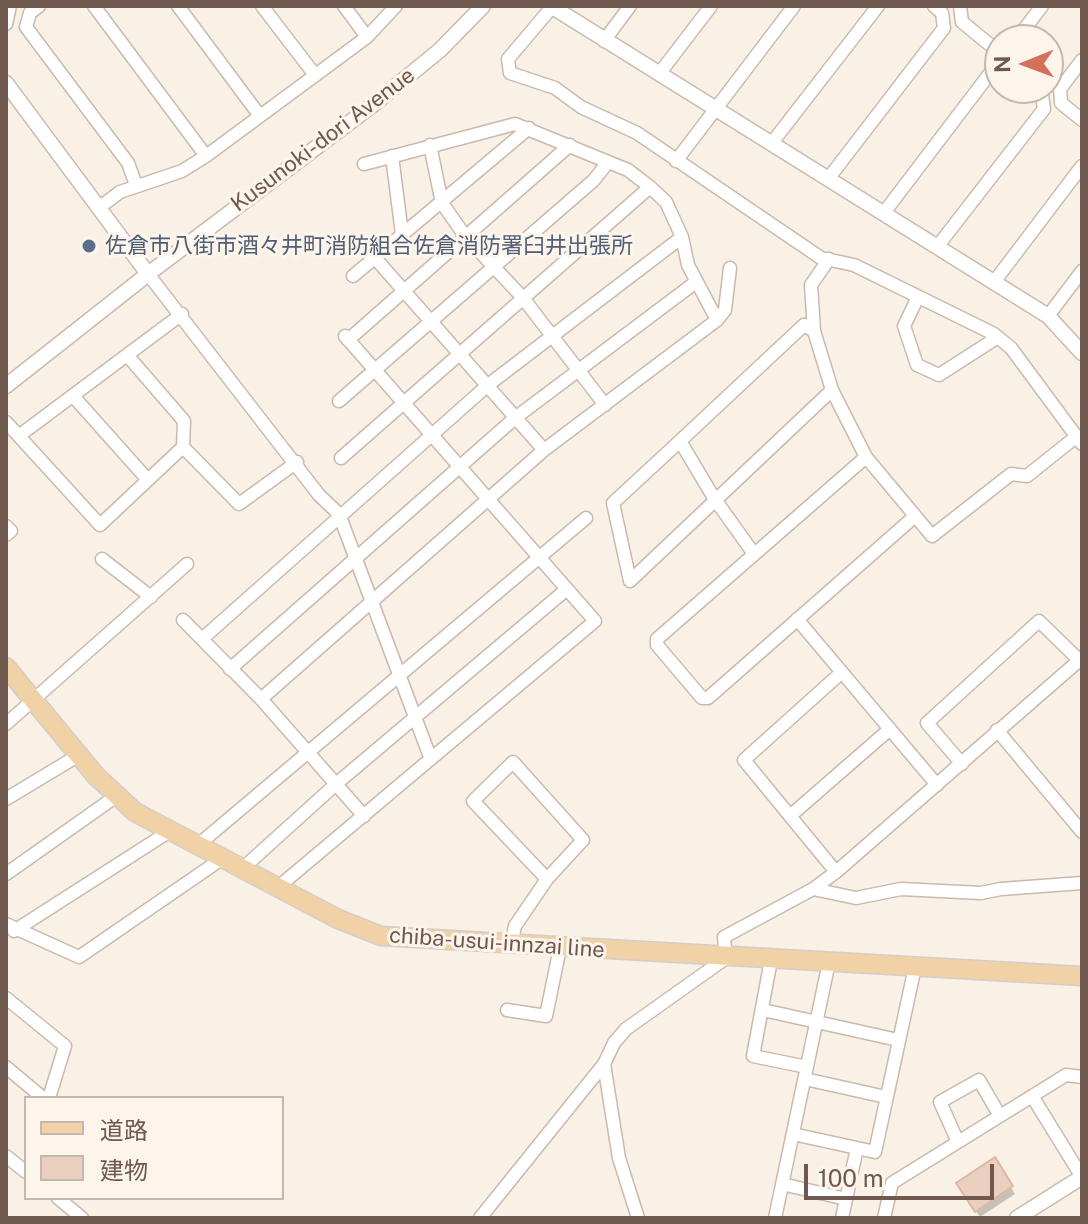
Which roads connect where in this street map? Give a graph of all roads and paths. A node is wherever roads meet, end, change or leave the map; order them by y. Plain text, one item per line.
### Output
1 (10, 6) edge
2 (39, 6) edge
3 (94, 6) edge
4 (178, 6) edge
5 (262, 6) edge
6 (344, 6) edge
7 (396, 6) edge
8 (483, 6) edge
9 (551, 6) edge
10 (630, 6) edge
11 (711, 6) edge
12 (794, 6) edge
13 (878, 6) edge
14 (934, 6) edge
15 (960, 6) edge
16 (1042, 6) edge
17 (6, 24) edge
18 (1028, 24) edge
19 (367, 37) junction
20 (984, 40) edge
21 (604, 41) junction
22 (1082, 60) edge
23 (659, 74) junction
24 (315, 75) junction
25 (984, 81) edge
26 (6, 83) edge
27 (1043, 104) edge
28 (714, 110) junction
29 (260, 116) junction
30 (1082, 120) edge
31 (529, 128) junction
32 (771, 144) junction
33 (430, 145) junction
34 (570, 145) junction
35 (206, 156) junction
36 (392, 156) junction
37 (676, 161) junction
38 (608, 162) junction
39 (364, 164) dead end
40 (1082, 166) edge
41 (828, 179) junction
42 (136, 185) junction
43 (650, 187) junction
44 (442, 203) junction
45 (100, 207) junction
46 (883, 214) junction
47 (402, 234) junction
48 (465, 236) junction
49 (682, 237) junction
50 (937, 247) junction
51 (375, 258) junction
52 (829, 259) junction
53 (494, 266) junction
54 (730, 268) dead end
55 (1082, 271) edge
56 (148, 274) junction
57 (353, 276) dead end
58 (696, 282) junction
59 (994, 282) junction
60 (403, 289) junction
61 (918, 297) junction
62 (523, 298) junction
63 (182, 314) junction
64 (1048, 316) junction
65 (717, 320) junction
66 (431, 321) junction
67 (814, 331) junction
68 (552, 334) junction
69 (998, 337) junction
70 (459, 352) junction
71 (1082, 353) edge
72 (127, 355) junction
73 (579, 369) junction
74 (375, 371) junction
75 (488, 385) junction
76 (6, 386) edge
77 (832, 390) junction
78 (73, 396) junction
79 (339, 401) dead end
80 (402, 404) junction
81 (605, 405) junction
82 (515, 418) junction
83 (6, 422) edge
84 (20, 435) junction
85 (432, 435) junction
86 (1080, 440) edge
87 (680, 441) junction
88 (183, 447) junction
89 (544, 450) junction
90 (866, 457) junction
91 (341, 458) dead end
92 (297, 462) junction
93 (459, 466) junction
94 (148, 480) junction
95 (714, 498) junction
96 (487, 499) junction
97 (339, 514) junction
98 (914, 517) junction
99 (586, 518) dead end
100 (6, 526) edge
101 (6, 535) edge
102 (754, 554) junction
103 (356, 556) junction
104 (538, 557) junction
105 (102, 559) dead end
106 (187, 564) dead end
107 (567, 589) junction
108 (151, 597) junction
109 (371, 599) junction
110 (797, 619) junction
111 (183, 620) dead end
112 (202, 639) junction
113 (1080, 659) edge
114 (6, 667) edge
115 (230, 669) junction
116 (842, 672) junction
117 (399, 675) junction
118 (261, 699) junction
119 (34, 701) junction
120 (414, 719) junction
121 (6, 724) edge
122 (890, 729) junction
123 (997, 730) junction
124 (308, 751) junction
125 (79, 755) junction
126 (430, 757) junction
127 (962, 764) junction
128 (336, 784) junction
129 (937, 785) junction
130 (115, 797) junction
131 (6, 799) edge
132 (364, 816) junction
133 (790, 816) junction
134 (170, 831) junction
135 (1082, 832) edge
136 (198, 845) junction
137 (223, 858) junction
138 (242, 869) junction
139 (836, 872) junction
140 (6, 874) edge
141 (547, 879) junction
142 (1082, 883) edge
143 (277, 888) junction
144 (813, 889) junction
145 (10, 928) edge
146 (511, 945) junction
147 (560, 948) junction
148 (726, 958) junction
149 (771, 960) junction
150 (829, 962) junction
151 (915, 967) junction
152 (1082, 976) edge
153 (6, 998) edge
154 (507, 1010) dead end
155 (763, 1010) junction
156 (817, 1022) junction
157 (898, 1040) junction
158 (604, 1064) junction
159 (6, 1067) edge
160 (806, 1073) junction
161 (1082, 1077) edge
162 (43, 1096) edge
163 (47, 1096) edge
164 (1032, 1096) junction
165 (886, 1097) junction
166 (1000, 1116) junction
167 (793, 1134) junction
168 (958, 1142) junction
169 (857, 1148) junction
170 (6, 1156) edge
171 (24, 1170) edge
172 (1082, 1177) edge
173 (782, 1184) junction
174 (846, 1199) junction
175 (60, 1200) edge
176 (82, 1218) edge
177 (480, 1218) edge
178 (638, 1218) edge
179 (775, 1218) edge
180 (842, 1218) edge
181 (884, 1218) edge
182 (1017, 1218) edge

1 - 17 street
2 - 42 street
3 - 35 street
4 - 29 street
5 - 24 street
6 - 19 street
7 - 19 street
8 - 56 street, Kusunoki-dori Avenue
9 - 21 street
9 - 37 street
10 - 21 street
11 - 23 street
12 - 28 street
13 - 32 street
14 - 41 street
15 - 20 street
16 - 18 street
19 - 24 street
21 - 23 street
22 - 30 street
23 - 28 street
24 - 29 street
25 - 46 street
26 - 45 street
27 - 50 street
28 - 32 street
28 - 37 street
29 - 35 street
31 - 33 street
31 - 34 street
31 - 44 street
32 - 41 street
33 - 36 street
33 - 44 street
34 - 38 street
34 - 48 street
35 - 42 street
36 - 39 street
36 - 47 street
37 - 52 street
38 - 43 street
38 - 53 street
40 - 59 street
41 - 46 street
42 - 45 street
43 - 49 street
43 - 62 street
44 - 47 street
44 - 48 street
45 - 56 street
46 - 50 street
47 - 51 street
48 - 53 street
48 - 60 street
49 - 58 street
49 - 68 street
50 - 59 street
51 - 57 street
51 - 60 street
52 - 61 street
52 - 67 street
53 - 62 street
53 - 66 street
54 - 65 street
55 - 64 street
56 - 63 street
56 - 76 street, Kusunoki-dori Avenue
58 - 65 street
58 - 73 street
59 - 64 street
60 - 66 street
60 - 74 street
61 - 69 street
61 - 69 street
62 - 68 street
62 - 70 street
63 - 72 street
63 - 92 street
64 - 71 street
65 - 81 street
66 - 70 street
66 - 74 street
67 - 77 street
67 - 87 street
68 - 73 street
68 - 75 street
69 - 86 street
70 - 75 street
70 - 80 street
72 - 78 street
72 - 88 street
73 - 81 street
73 - 82 street
74 - 79 street
74 - 80 street
75 - 82 street
75 - 85 street
77 - 90 street
77 - 95 street
78 - 84 street
78 - 94 street
80 - 85 street
80 - 91 street
81 - 89 street
82 - 89 street
82 - 93 street
83 - 84 street
84 - 94 street
85 - 93 street
85 - 97 street
86 - 98 street
87 - 95 street
87 - 95 street
88 - 92 street
88 - 94 street
89 - 96 street
90 - 98 street
90 - 102 street
92 - 97 street
93 - 96 street
93 - 103 street
95 - 102 street
96 - 104 street
96 - 109 street
97 - 103 street
97 - 112 street
98 - 110 street
99 - 104 street
100 - 101 street
102 - 110 street
103 - 109 street
103 - 115 street
104 - 107 street
104 - 117 street
105 - 108 street
106 - 108 street
107 - 120 street
107 - 126 street
108 - 119 street
109 - 117 street
109 - 118 street
110 - 116 street
111 - 112 street
112 - 115 street
113 - 123 street
113 - 127 street
114 - 119 main road, chiba-usui-innzai line
115 - 118 street
116 - 122 street
116 - 133 street
117 - 120 street
117 - 124 street
118 - 124 street
119 - 121 street
119 - 125 main road, chiba-usui-innzai line
120 - 126 street
120 - 128 street
122 - 129 street
122 - 133 street
123 - 127 street
123 - 135 street
124 - 128 street
124 - 136 street
125 - 130 main road, chiba-usui-innzai line
125 - 131 street
126 - 132 street
127 - 129 street
128 - 132 street
128 - 138 street
129 - 139 street
130 - 134 main road, chiba-usui-innzai line
130 - 140 street
132 - 143 street
133 - 139 street
134 - 136 main road, chiba-usui-innzai line
134 - 145 street
136 - 137 main road, chiba-usui-innzai line
137 - 138 main road, chiba-usui-innzai line
137 - 145 street
138 - 143 main road, chiba-usui-innzai line
139 - 144 street
141 - 141 street
141 - 146 street
142 - 144 street
143 - 146 main road, chiba-usui-innzai line
144 - 148 street
146 - 147 main road, chiba-usui-innzai line
147 - 148 main road, chiba-usui-innzai line
147 - 154 street
148 - 149 main road, chiba-usui-innzai line
148 - 158 street
149 - 150 main road, chiba-usui-innzai line
149 - 155 street
150 - 151 main road, chiba-usui-innzai line
150 - 156 street
151 - 152 main road, chiba-usui-innzai line
151 - 157 street
153 - 163 street
155 - 156 street
155 - 160 street
156 - 157 street
156 - 160 street
157 - 165 street
158 - 177 street
158 - 178 street
159 - 162 street
160 - 165 street
160 - 167 street
161 - 164 street
164 - 166 street
164 - 172 street
165 - 169 street
166 - 168 street
166 - 168 street
167 - 169 street
167 - 173 street
168 - 181 street
169 - 174 street
170 - 171 street
172 - 182 street
173 - 174 street
173 - 179 street
174 - 180 street
175 - 176 street

